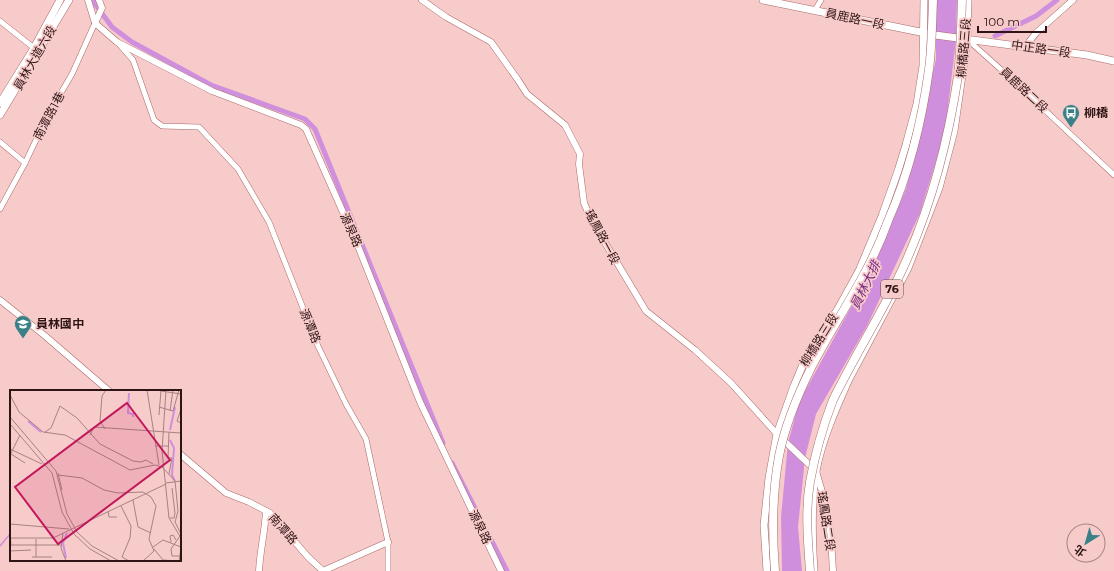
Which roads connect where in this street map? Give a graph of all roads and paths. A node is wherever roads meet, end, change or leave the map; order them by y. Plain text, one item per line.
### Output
1 (60, 0) edge
2 (69, 0) edge
3 (88, 0) edge
4 (99, 0) edge
5 (422, 0) edge
6 (763, 0) edge
7 (821, 0) edge
8 (924, 0) edge
9 (933, 0) edge
10 (962, 0) edge
11 (968, 0) edge
12 (1073, 0) edge
13 (815, 10) junction
14 (0, 22) edge
15 (95, 23) junction
16 (924, 33) junction
17 (934, 35) joint
18 (967, 40) junction
19 (117, 42) junction
20 (34, 48) junction
21 (1025, 48) junction
22 (1114, 61) edge
23 (0, 103) edge
24 (0, 115) edge
25 (0, 142) edge
26 (26, 163) junction
27 (1114, 175) edge
28 (0, 209) edge
29 (0, 300) edge
30 (108, 390) edge
31 (777, 434) junction
32 (181, 455) edge
33 (816, 471) junction
34 (266, 511) junction
35 (388, 542) junction
36 (259, 571) edge
37 (388, 571) edge
38 (502, 571) edge
39 (767, 571) edge
40 (775, 571) edge
41 (810, 571) edge
42 (814, 571) edge
43 (833, 571) edge

1 - 20 main road, 員林大道六段
2 - 24 main road, 員林大道六段
3 - 15 street
4 - 15 street
5 - 31 street, 瑤鳳路一段
6 - 13 main road, 員鹿路一段
7 - 13 street
8 - 16 main road, 柳橋路三段
9 - 40 highway, 76, bridge
10 - 41 highway, 76, bridge
11 - 18 main road, 柳橋路三段
12 - 21 street
13 - 16 main road, 員鹿路一段
14 - 20 street
15 - 19 street, 源泉路
15 - 26 street, 南潭路1巷
16 - 17 main road, 員鹿路一段
16 - 31 main road, 柳橋路三段
17 - 18 main road, 中正路一段
18 - 21 main road, 中正路一段
18 - 27 street, 員鹿路二段
18 - 33 main road, 柳橋路三段
19 - 35 street, 源潭路
19 - 38 street, 源泉路
20 - 23 main road, 員林大道六段
21 - 22 main road, 中正路一段
25 - 26 street
26 - 28 street, 南潭路1巷
29 - 30 street
31 - 33 street, 瑤鳳路一段
31 - 39 main road, 柳橋路三段
32 - 34 street, 南潭路
33 - 42 main road, 柳橋路三段
33 - 43 street, 瑤鳳路二段
34 - 35 street, 南潭路
34 - 36 street
35 - 37 street, 源潭路

